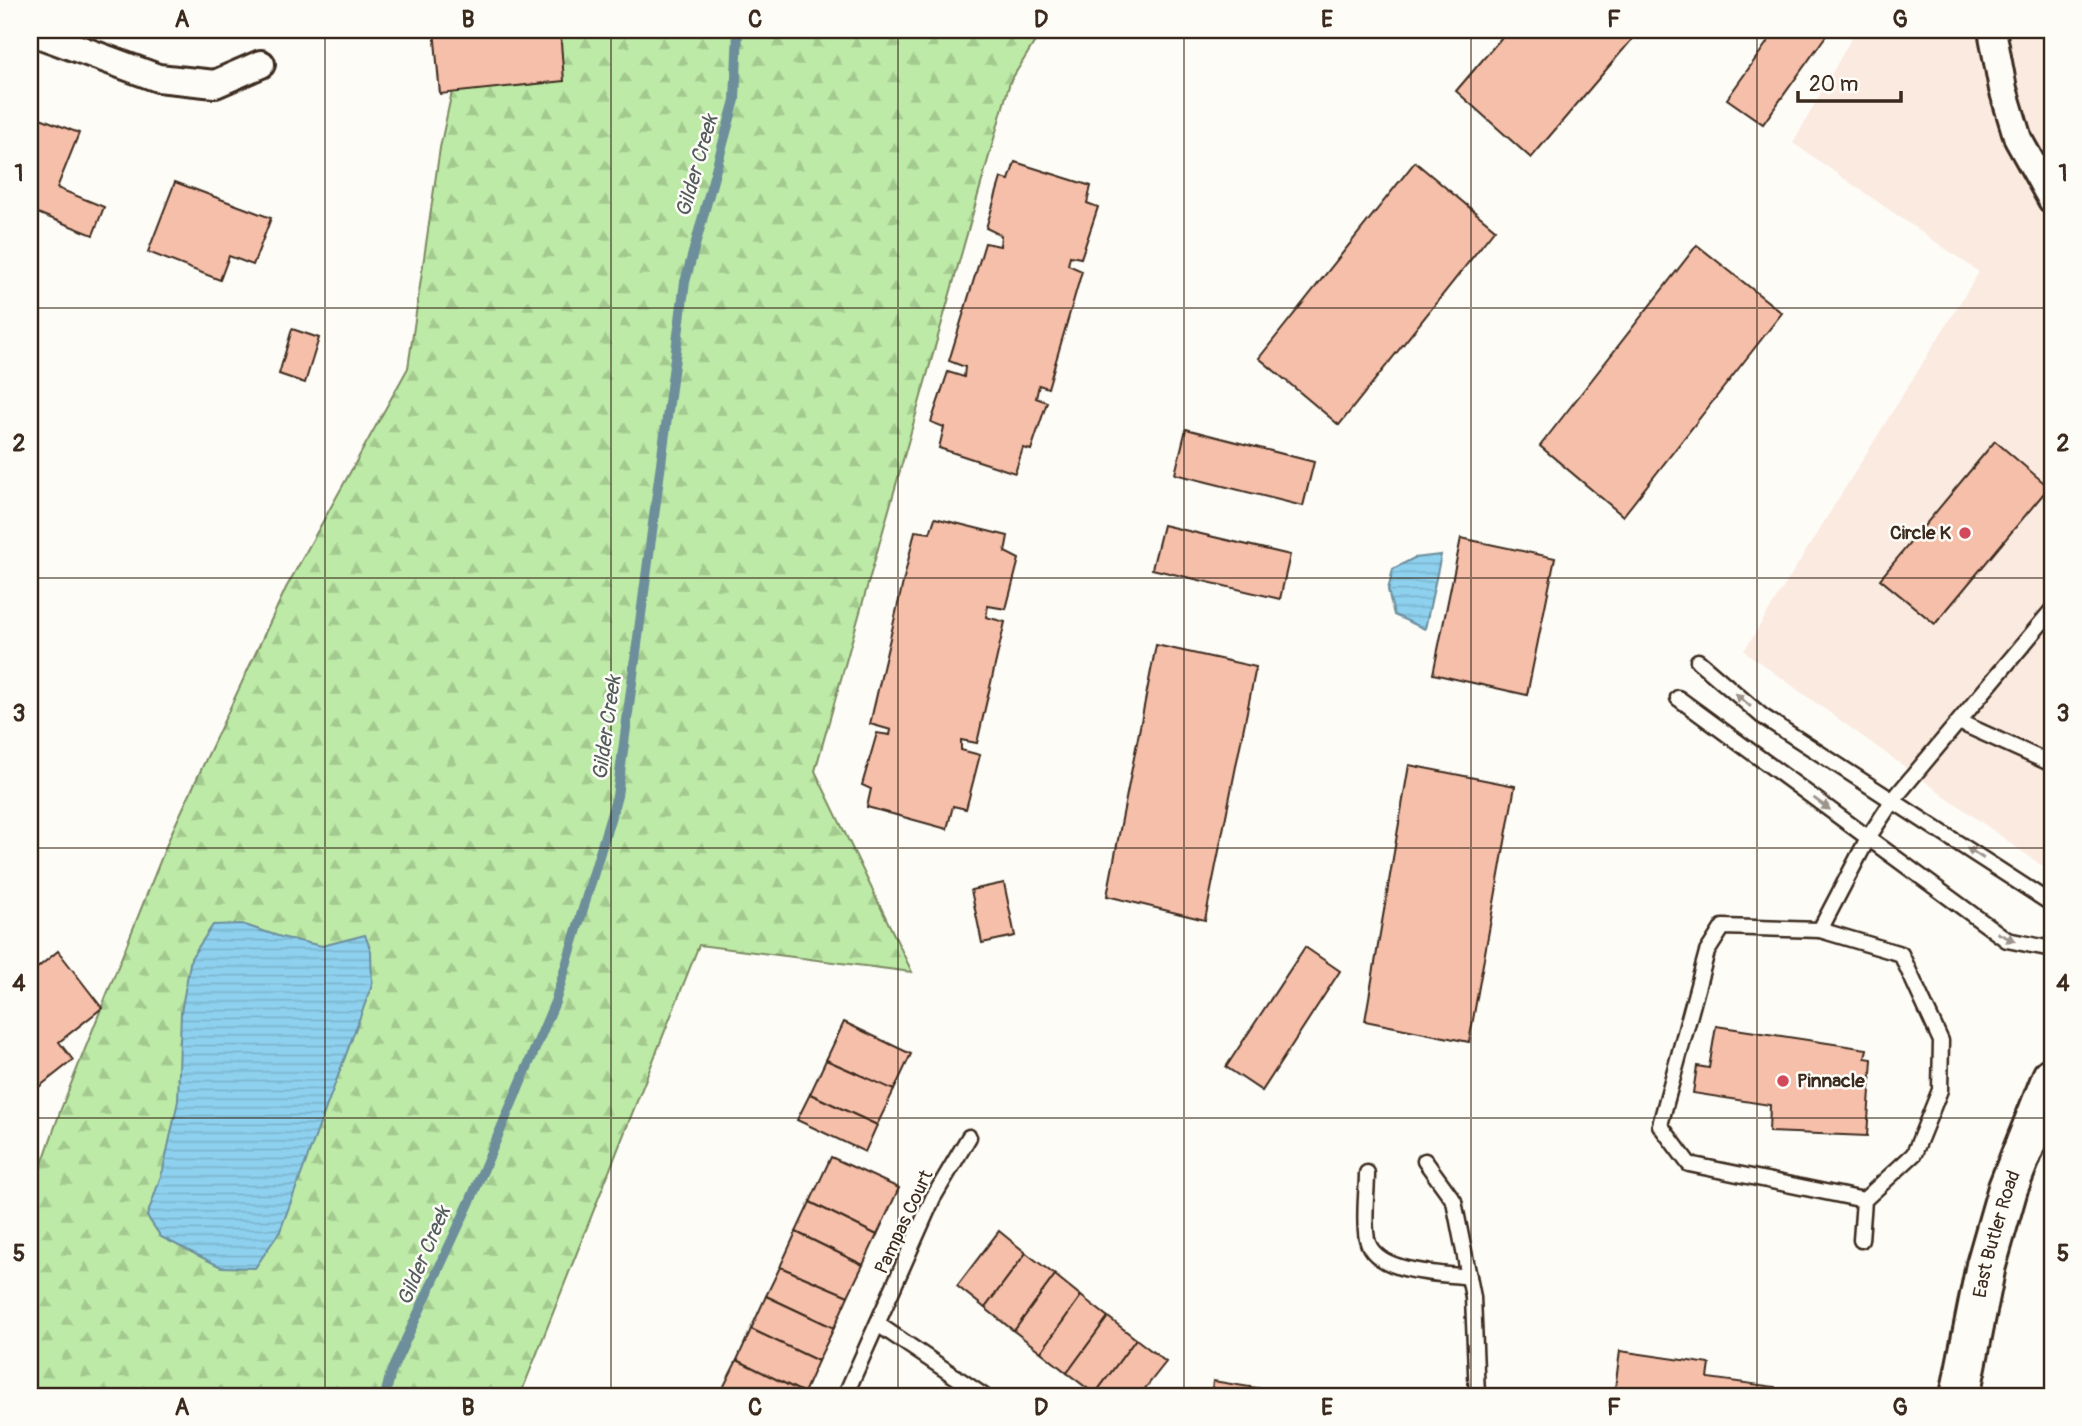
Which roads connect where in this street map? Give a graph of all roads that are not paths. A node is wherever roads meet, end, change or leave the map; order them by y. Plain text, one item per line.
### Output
1 (1992, 30) edge
2 (30, 31) edge
3 (261, 64) dead end
4 (2052, 200) edge
5 (2052, 610) edge
6 (1698, 661) dead end
7 (1678, 698) dead end
8 (1959, 722) junction
9 (2052, 764) edge
10 (1893, 800) junction
11 (1868, 838) junction
12 (2052, 904) edge
13 (1820, 930) junction
14 (2052, 949) edge
15 (2052, 1077) edge
16 (969, 1137) dead end
17 (1425, 1161) dead end
18 (1367, 1173) dead end
19 (1864, 1200) junction
20 (1861, 1240) dead end
21 (1469, 1277) junction
22 (879, 1325) junction
23 (845, 1396) edge
24 (984, 1396) edge
25 (1477, 1396) edge
26 (1960, 1396) edge

1 - 4 street
2 - 3 street
5 - 8 lane
10 -> 6 lane
7 -> 11 lane
8 - 9 lane
8 - 10 lane
10 - 11 lane
12 -> 10 lane
11 - 13 lane
11 -> 14 lane
13 - 19 lane
13 - 19 lane
15 - 26 main road, East Butler Road
16 - 22 lane, Pampas Court
17 - 21 lane
18 - 21 lane
19 - 20 lane
21 - 25 lane
22 - 23 lane, Pampas Court
22 - 24 lane

